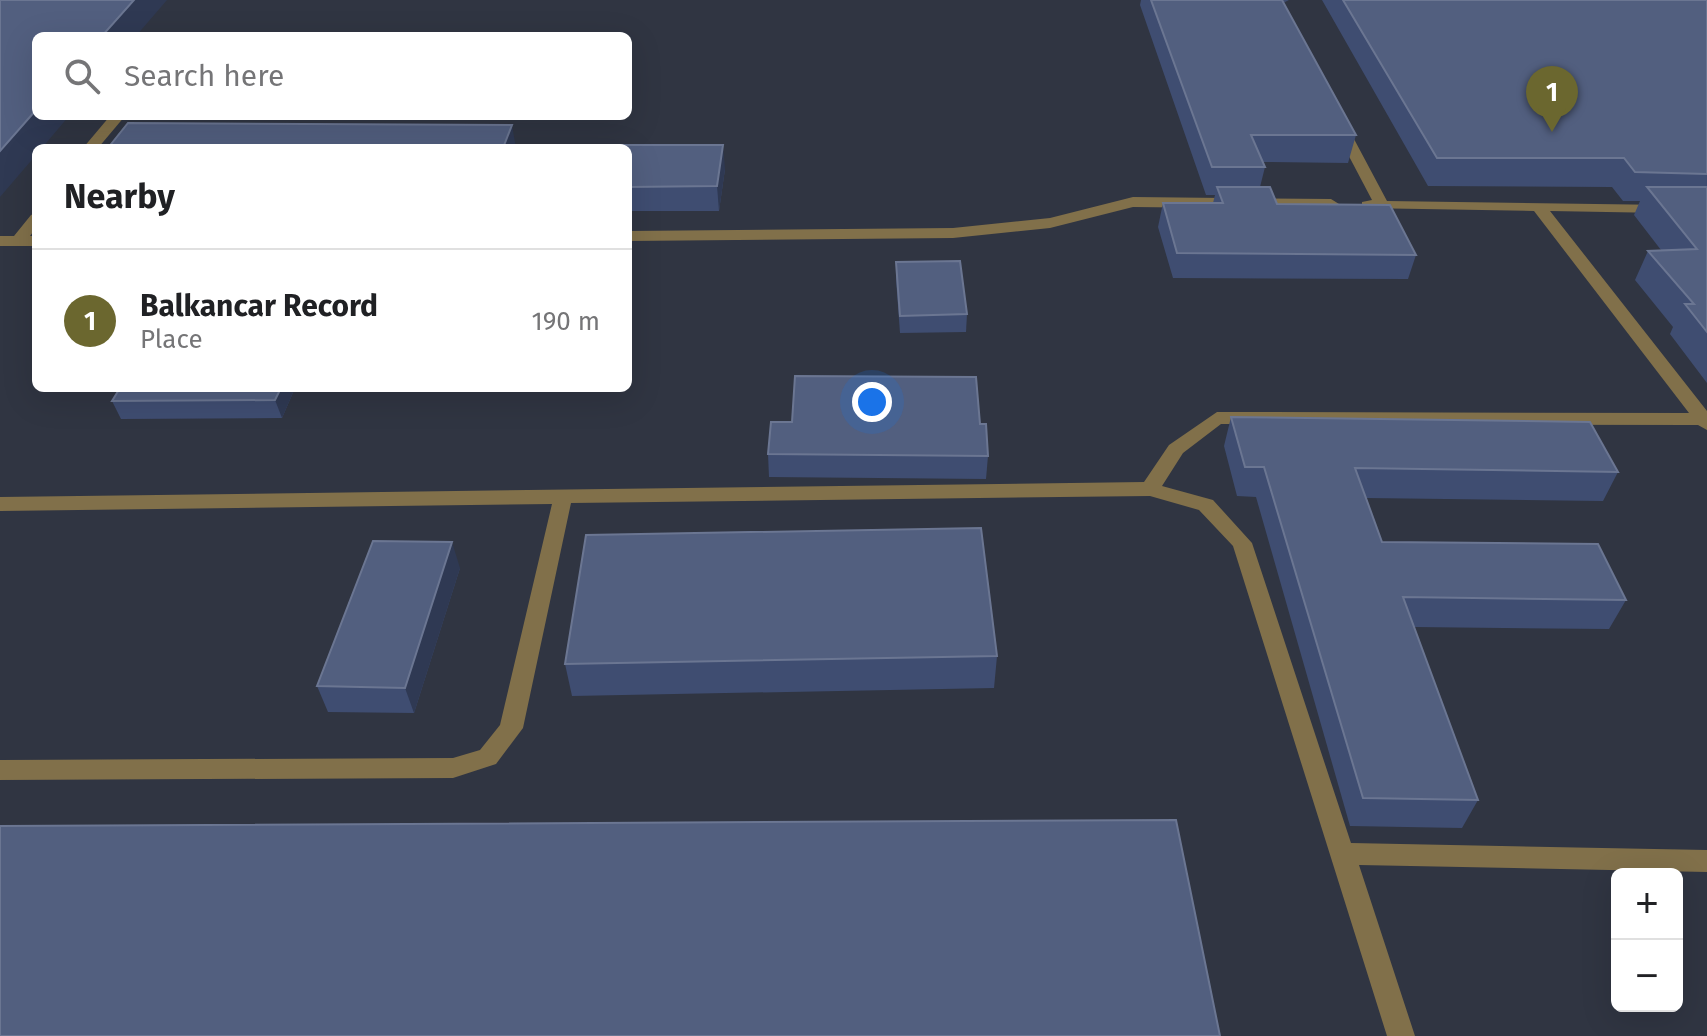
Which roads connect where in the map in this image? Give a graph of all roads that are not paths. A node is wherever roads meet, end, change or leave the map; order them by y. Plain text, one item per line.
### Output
1 (1331, 109) edge
2 (114, 120) edge
3 (94, 144) edge
4 (1382, 205) junction
5 (1539, 207) junction
6 (1679, 208) edge
7 (32, 223) edge
8 (632, 236) edge
9 (0, 241) edge
10 (18, 241) junction
11 (32, 241) edge
12 (1705, 421) edge
13 (1150, 489) junction
14 (563, 497) junction
15 (0, 504) edge
16 (0, 770) edge
17 (1343, 854) junction
18 (1707, 861) edge
19 (1401, 1036) edge

1 - 4 lane
2 - 3 lane
4 - 5 lane
4 - 8 lane
5 - 6 lane
5 - 12 lane
7 - 10 lane
9 - 10 lane
10 - 11 lane
12 - 13 lane
13 - 14 lane
13 - 17 lane
14 - 15 lane
14 - 16 lane
17 - 18 lane
17 - 19 lane

